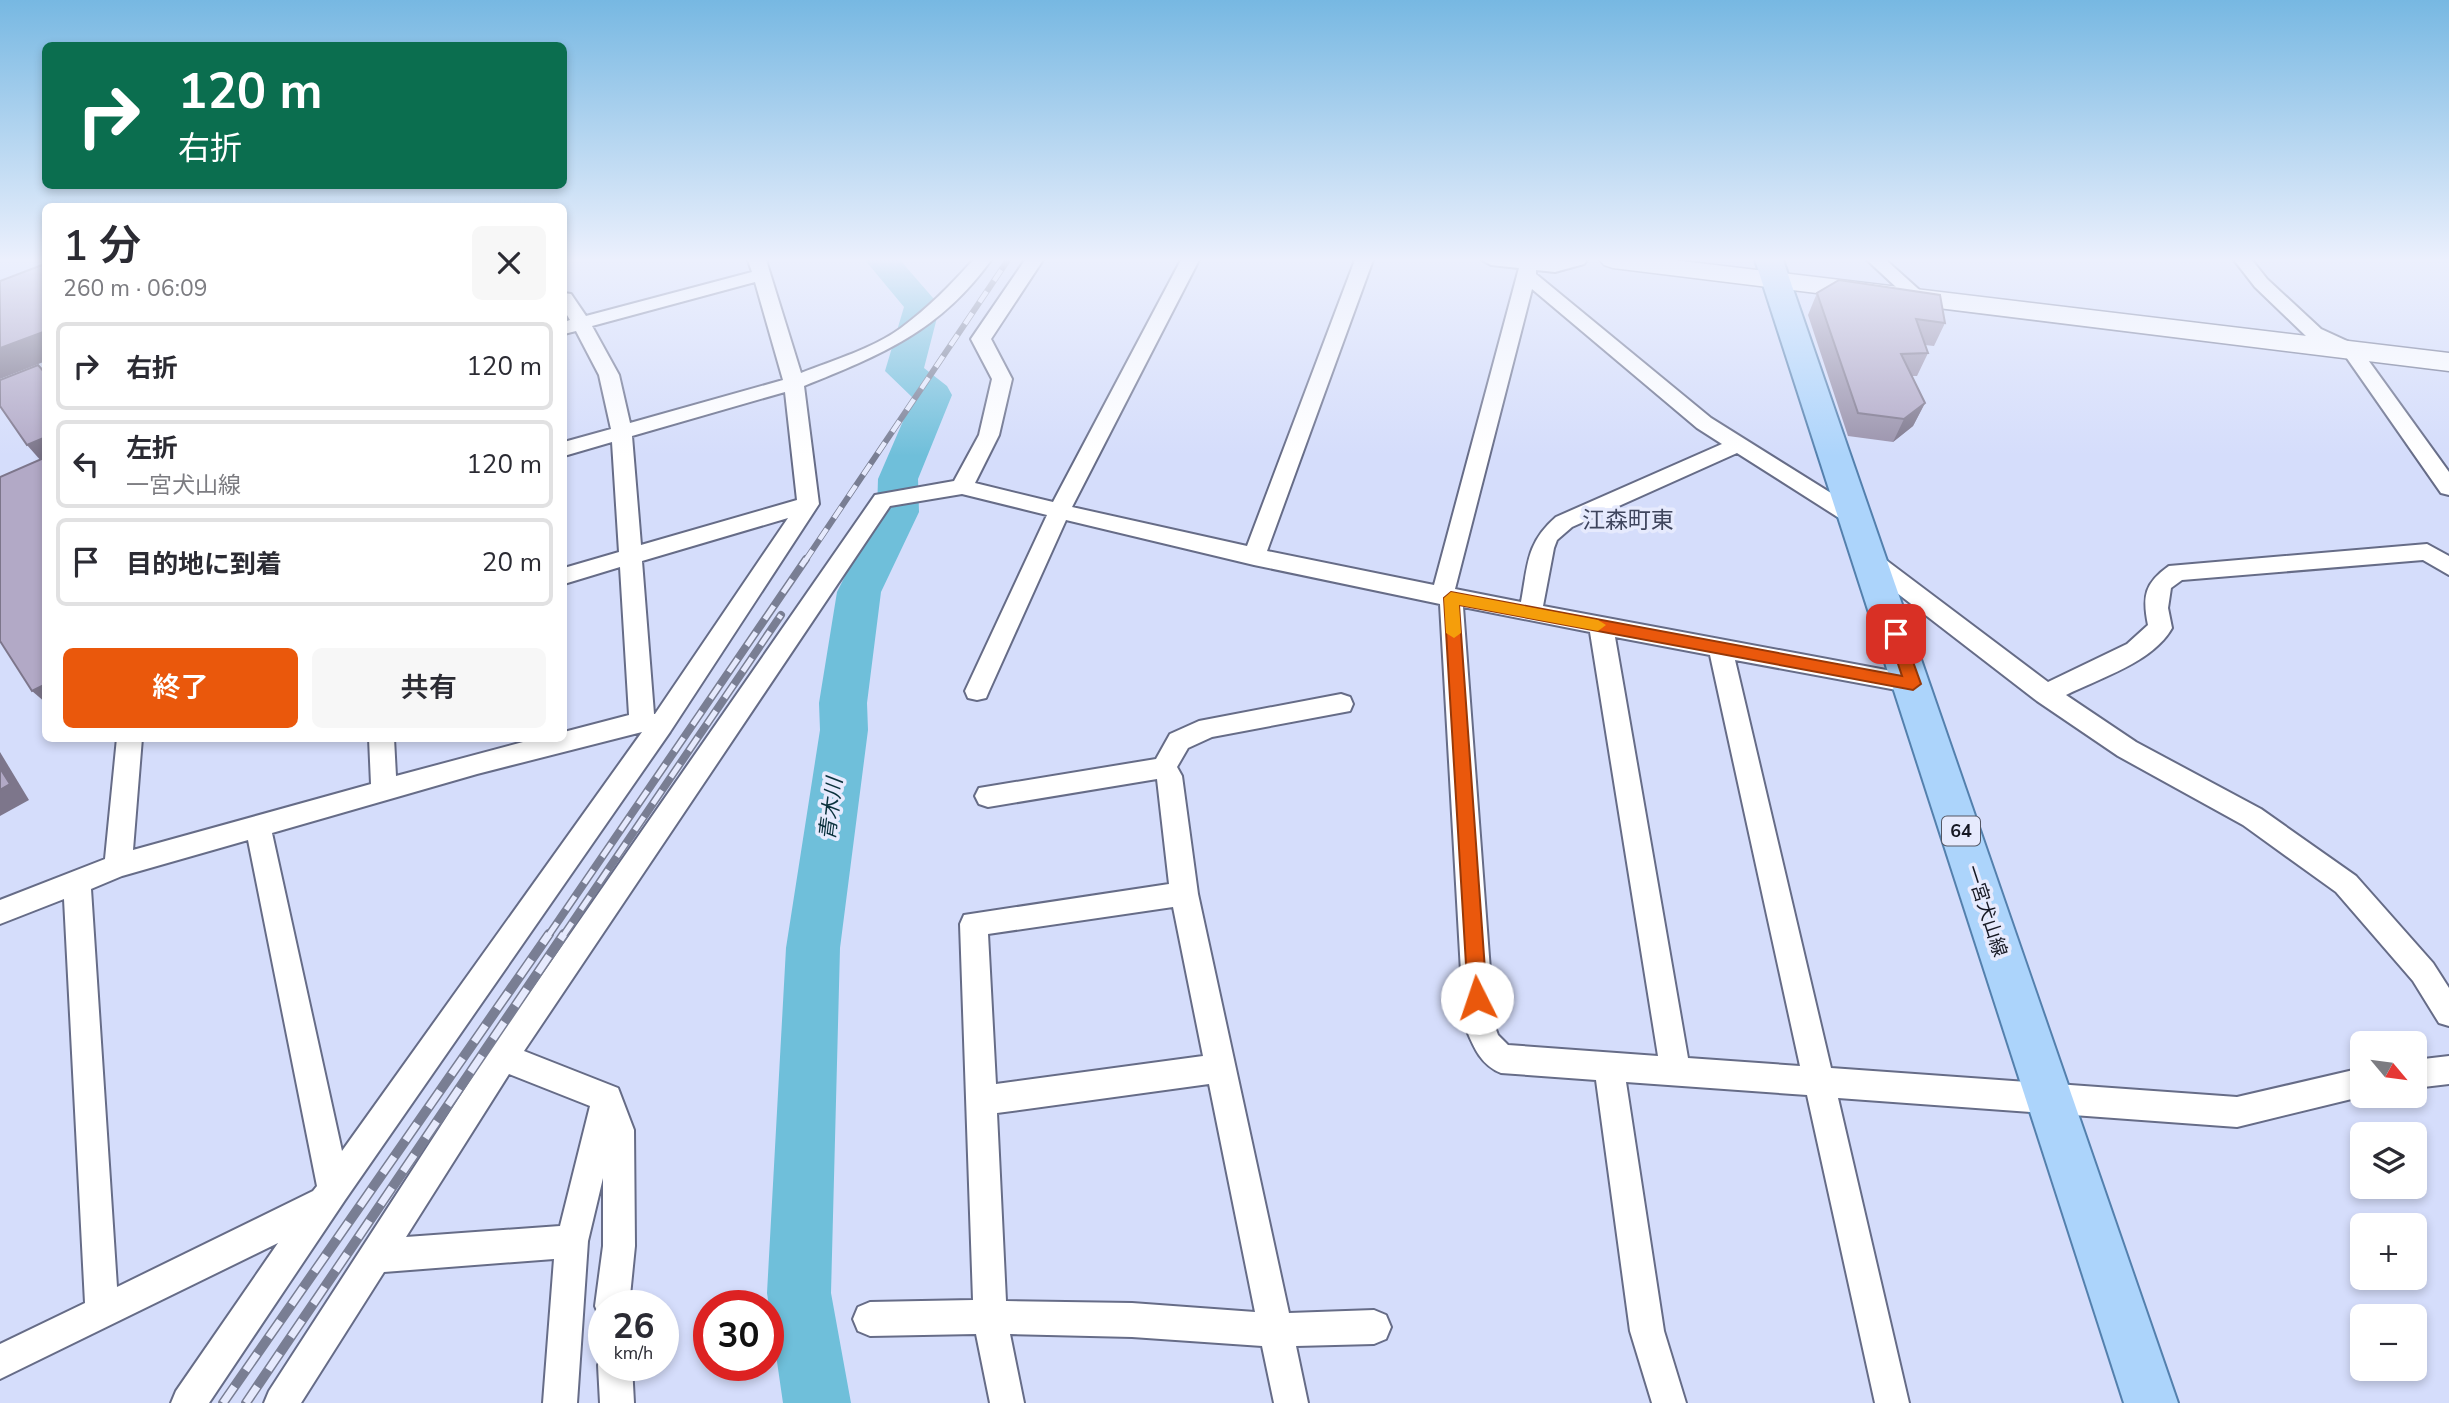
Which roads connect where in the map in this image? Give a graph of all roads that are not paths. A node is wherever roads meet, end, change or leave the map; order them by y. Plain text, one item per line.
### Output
1 (572, 325) edge
2 (777, 325) edge
3 (915, 325) edge
4 (990, 325) edge
5 (1157, 325) edge
6 (1340, 325) edge
7 (1514, 325) edge
8 (1592, 325) edge
9 (1791, 325) edge
10 (2154, 325) edge
11 (2306, 325) edge
12 (2351, 350) junction
13 (2449, 362) edge
14 (794, 383) junction
15 (622, 434) junction
16 (1739, 444) junction
17 (567, 448) edge
18 (962, 487) junction
19 (2449, 488) edge
20 (808, 504) junction
21 (1059, 512) junction
22 (1855, 518) junction
23 (630, 556) junction
24 (1254, 557) junction
25 (1870, 560) junction
26 (2449, 567) edge
27 (567, 575) edge
28 (1447, 597) junction
29 (1530, 612) junction
30 (1601, 626) junction
31 (1720, 648) junction
32 (1913, 684) junction
33 (977, 691) dead end
34 (2046, 694) junction
35 (1341, 704) dead end
36 (652, 723) junction
37 (130, 742) edge
38 (381, 742) edge
39 (1164, 768) junction
40 (384, 790) junction
41 (988, 796) dead end
42 (258, 827) junction
43 (118, 866) junction
44 (77, 883) junction
45 (1184, 894) junction
46 (0, 912) edge
47 (2449, 1013) edge
48 (503, 1057) junction
49 (1609, 1066) junction
50 (1219, 1068) junction
51 (2449, 1070) edge
52 (1675, 1071) junction
53 (2427, 1073) edge
54 (1817, 1082) junction
55 (2350, 1085) edge
56 (607, 1098) junction
57 (2047, 1098) junction
58 (981, 1101) junction
59 (330, 1196) junction
60 (572, 1241) junction
61 (375, 1256) junction
62 (614, 1290) edge
63 (102, 1312) junction
64 (990, 1317) junction
65 (870, 1319) dead end
66 (1374, 1327) dead end
67 (1275, 1330) junction
68 (0, 1362) edge
69 (616, 1381) edge
70 (188, 1403) edge
71 (281, 1403) edge
72 (560, 1403) edge
73 (617, 1403) edge
74 (1007, 1403) edge
75 (1291, 1403) edge
76 (1669, 1403) edge
77 (1892, 1403) edge
78 (2151, 1403) edge

1 - 15 street
2 - 14 street
3 - 14 street
4 - 18 street
5 - 21 street
6 - 24 street
7 - 28 street
8 - 16 street
9 - 22 main road, 一宮犬山線 / 64
10 - 12 main road
11 - 12 street
12 - 13 main road
12 - 19 street
14 - 15 street
14 - 20 street
15 - 17 street
15 - 23 street
16 - 22 street
16 - 29 street
18 - 21 street
18 - 48 street
20 - 23 street
20 - 36 street
21 - 24 street
21 - 33 street
22 - 25 main road, 一宮犬山線 / 64
23 - 27 street
23 - 36 street
24 - 28 street
25 - 32 main road, 一宮犬山線 / 64
25 - 34 street
26 - 34 street
28 - 29 street
28 - 49 street
29 - 30 street
30 - 31 street
30 - 52 street
31 - 32 street
31 - 54 street
32 - 57 main road, 一宮犬山線 / 64
34 - 47 street
35 - 39 street
36 - 40 street
36 - 59 street
37 - 43 street
38 - 40 street
39 - 41 street
39 - 45 street
40 - 42 street
42 - 43 street
42 - 59 street
43 - 44 street
44 - 46 street
44 - 63 street
45 - 50 street
45 - 58 street
48 - 56 street
48 - 61 street
49 - 52 street
49 - 76 street
50 - 58 street
50 - 67 street
51 - 53 street
52 - 54 street
54 - 57 street
54 - 77 street
55 - 57 street
56 - 60 street
56 - 62 street
57 - 78 main road, 一宮犬山線 / 64
58 - 64 street
59 - 63 street
59 - 70 street
60 - 61 street
60 - 72 street
61 - 71 street
63 - 68 street
64 - 65 street
64 - 67 street
64 - 74 street
66 - 67 street
67 - 75 street
69 - 73 street

